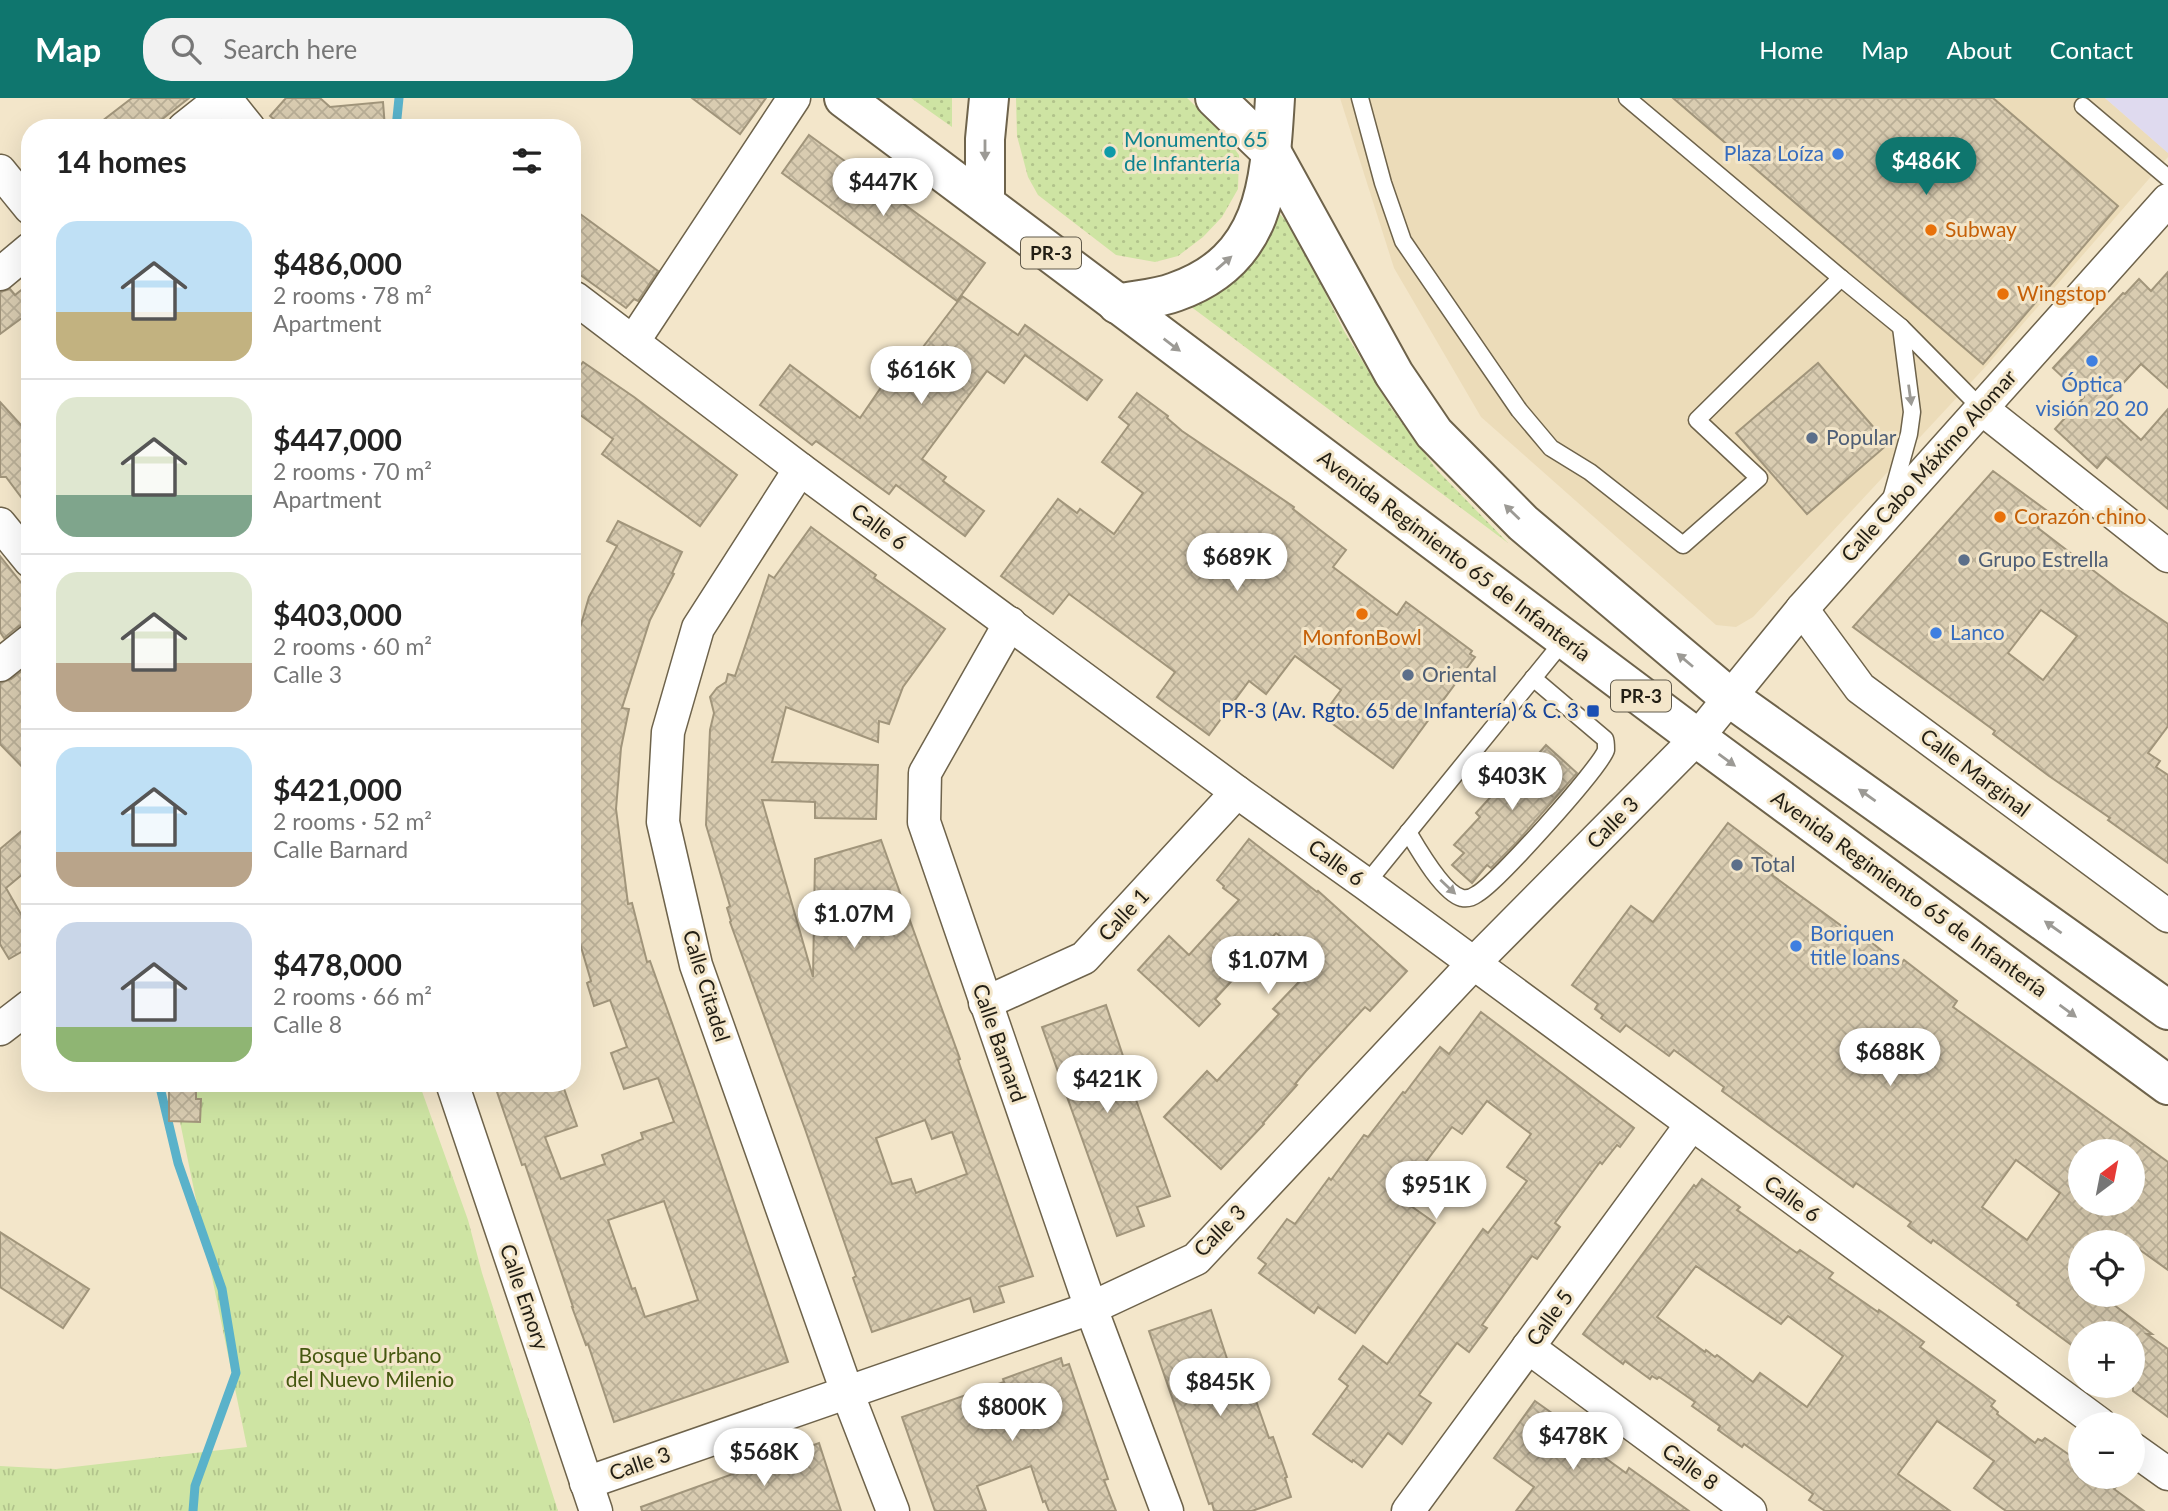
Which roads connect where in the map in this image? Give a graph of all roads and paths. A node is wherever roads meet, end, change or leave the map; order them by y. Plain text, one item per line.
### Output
1 (223, 98) edge
2 (794, 98) edge
3 (844, 98) edge
4 (989, 98) edge
5 (1215, 98) edge
6 (1275, 98) edge
7 (1360, 98) edge
8 (1627, 98) edge
9 (2083, 106) dead end
10 (196, 119) edge
11 (241, 119) edge
12 (1272, 153) junction
13 (0, 171) edge
14 (2168, 178) edge
15 (21, 197) edge
16 (2168, 200) edge
17 (985, 202) junction
18 (21, 257) edge
19 (0, 274) edge
20 (1841, 278) junction
21 (581, 304) edge
22 (1117, 304) junction
23 (1901, 327) junction
24 (633, 342) junction
25 (1981, 408) junction
26 (800, 469) junction
27 (1886, 514) junction
28 (0, 524) edge
29 (21, 550) edge
30 (2168, 556) edge
31 (1802, 609) junction
32 (1010, 623) junction
33 (1565, 639) junction
34 (21, 648) edge
35 (0, 665) edge
36 (1533, 678) junction
37 (1729, 697) junction
38 (1697, 738) junction
39 (1237, 792) junction
40 (1408, 832) junction
41 (1366, 884) junction
42 (2168, 916) edge
43 (1473, 964) junction
44 (985, 1003) junction
45 (2168, 1010) edge
46 (21, 1013) edge
47 (0, 1029) edge
48 (2168, 1085) edge
49 (455, 1092) edge
50 (1691, 1125) junction
51 (1091, 1308) junction
52 (1528, 1347) junction
53 (847, 1392) junction
54 (2084, 1412) edge
55 (2145, 1458) edge
56 (2168, 1474) edge
57 (591, 1497) edge
58 (893, 1511) edge
59 (1167, 1511) edge
60 (1408, 1511) edge
61 (1750, 1511) edge

1 - 10 street
1 - 11 street
2 - 24 street
3 - 17 main road, Avenida Regimiento 65 de Infantería / PR-3
4 -> 17 main road
5 - 12 main road, PR-3
6 - 12 main road
7 - 20 lane
8 - 20 lane
9 - 14 lane
22 -> 12 main road
37 -> 12 main road, PR-3
13 - 15 street
16 - 25 street, Calle Cabo Máximo Alomar
17 - 22 main road, Avenida Regimiento 65 de Infantería / PR-3
18 - 19 street
20 - 23 lane
21 - 24 street, Calle 6
22 -> 33 main road, Avenida Regimiento 65 de Infantería / PR-3
23 - 25 lane
23 -> 27 lane
24 - 26 street, Calle 6
25 - 27 street, Calle Cabo Máximo Alomar
25 - 30 street
26 - 32 street, Calle 6
26 - 53 street, Calle Citadel
27 - 31 street, Calle Cabo Máximo Alomar
28 - 29 street
31 - 37 street, Calle Cabo Máximo Alomar
31 - 42 street, Calle Marginal
32 - 39 street, Calle 6
32 - 44 street, Calle Barnard
33 - 36 lane
33 - 38 main road, Avenida Regimiento 65 de Infantería / PR-3
34 - 35 street
36 - 40 lane
40 -> 36 lane
37 - 38 street, Calle Cabo Máximo Alomar
45 -> 37 main road, PR-3
38 - 43 street, Calle 3
38 -> 48 main road, Avenida Regimiento 65 de Infantería / PR-3
39 - 41 street, Calle 6
39 - 44 street, Calle 1
40 - 41 lane
41 - 43 street, Calle 6
43 - 50 street, Calle 6
43 - 51 street, Calle 3
44 - 51 street, Calle Barnard
46 - 47 street
49 - 57 street, Calle Emory
50 - 52 street, Calle 5
50 - 54 street, Calle 6
51 - 53 street, Calle 3
51 - 59 street, Calle Barnard
52 - 60 street, Calle 5
52 - 61 street, Calle 8
53 - 57 street, Calle 3
53 - 58 street, Calle Citadel
55 - 56 street

